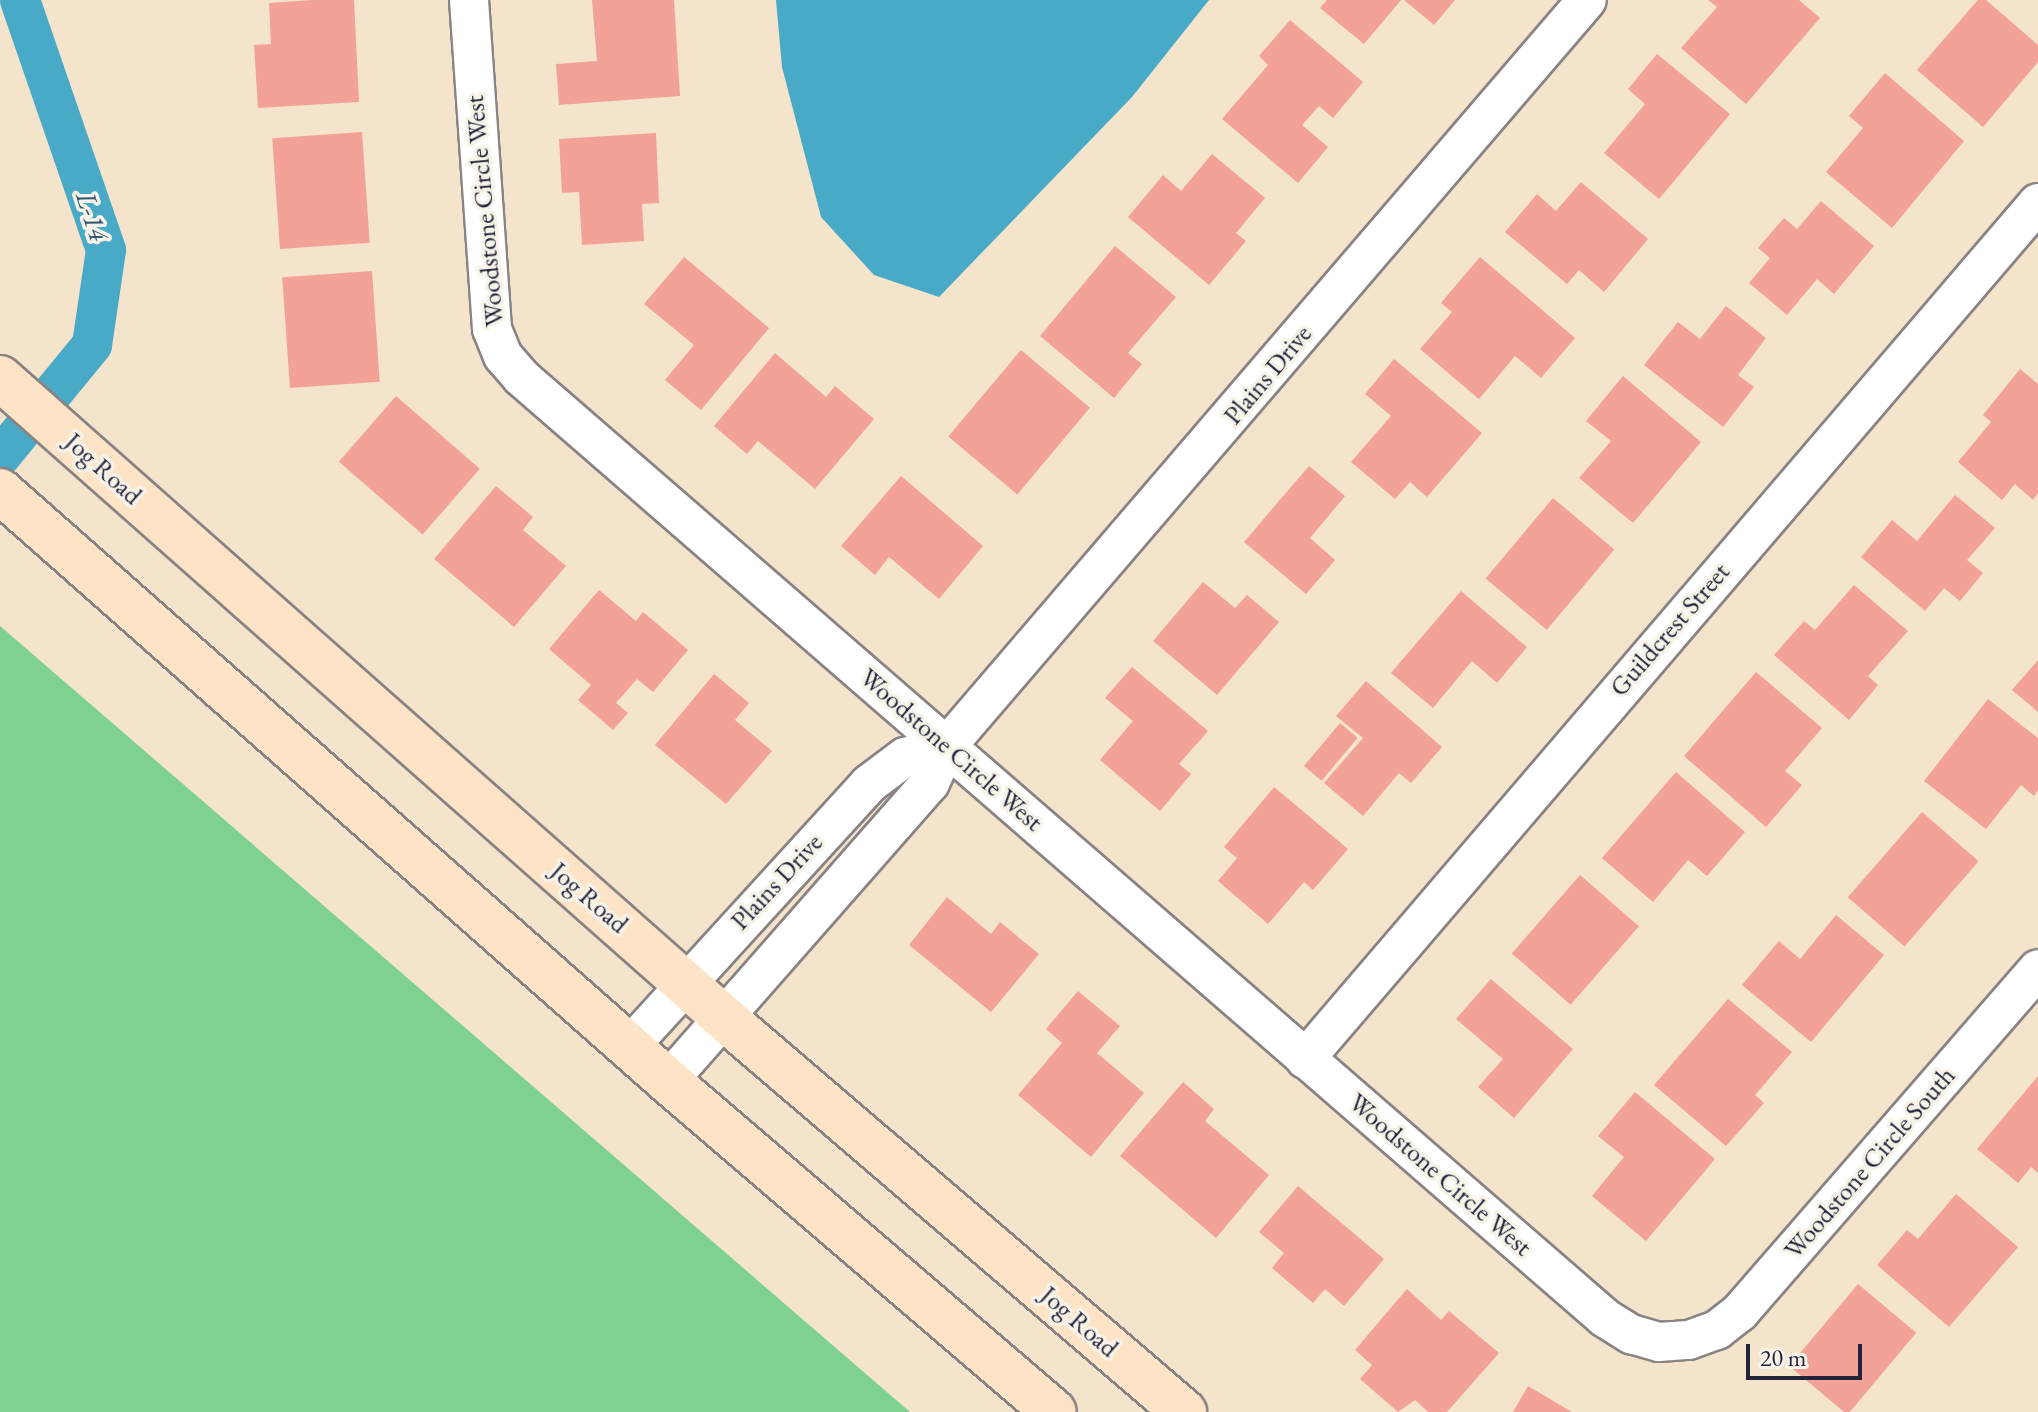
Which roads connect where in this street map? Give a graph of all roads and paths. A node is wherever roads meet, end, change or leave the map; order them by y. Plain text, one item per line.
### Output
1 (469, 0) edge
2 (1587, 0) edge
3 (2038, 203) edge
4 (0, 378) edge
5 (0, 491) edge
6 (946, 747) junction
7 (2038, 969) edge
8 (684, 983) junction
9 (724, 1018) junction
10 (629, 1047) junction
11 (1305, 1059) junction
12 (668, 1081) junction
13 (1689, 1340) joint
14 (1054, 1412) edge
15 (1184, 1412) edge

1 - 6 street, Woodstone Circle West
2 - 6 street, Plains Drive
3 - 11 street, Guildcrest Street
4 - 8 main road, Jog Road
5 - 10 main road
6 - 8 street, Plains Drive
6 - 9 street, Plains Drive
6 - 11 street, Woodstone Circle West
7 - 13 street, Woodstone Circle South
8 - 9 main road, Jog Road
8 - 10 street, Plains Drive
9 - 12 street, Plains Drive
9 - 15 main road, Jog Road
10 - 12 main road
11 - 13 street, Woodstone Circle West
12 - 14 main road

